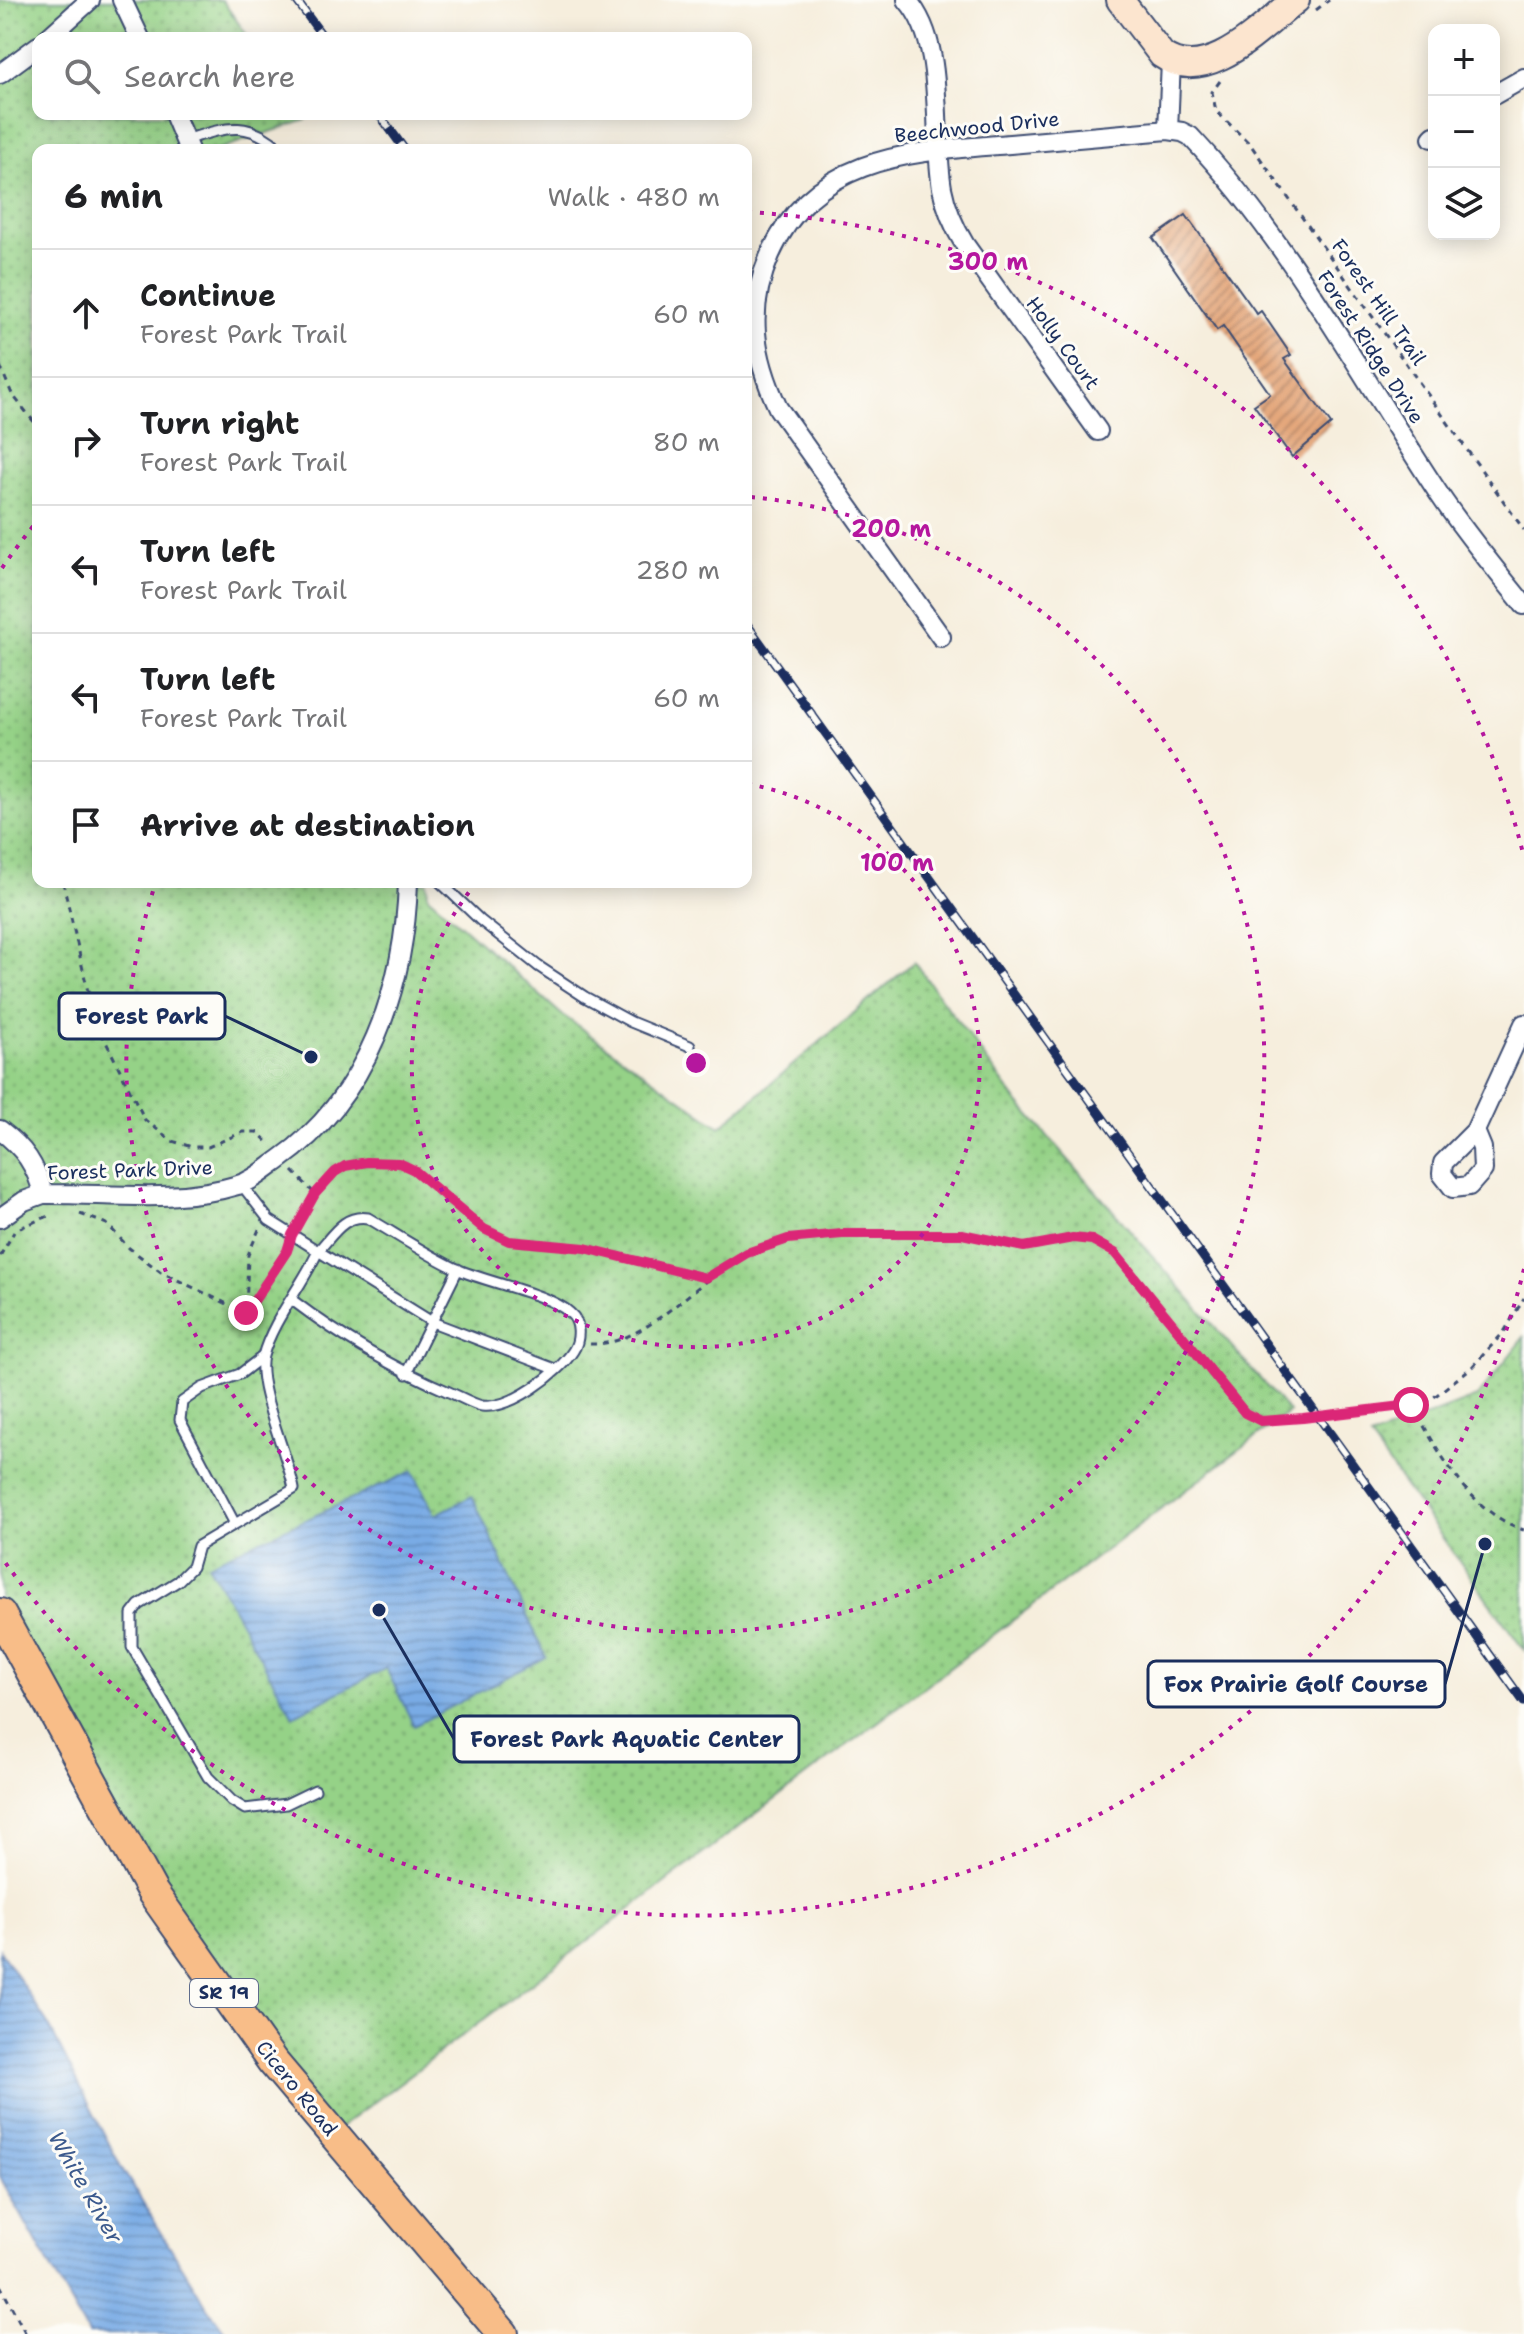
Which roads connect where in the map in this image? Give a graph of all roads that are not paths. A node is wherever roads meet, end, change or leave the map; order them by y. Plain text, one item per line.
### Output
1 (90, 0) edge
2 (122, 0) edge
3 (907, 0) edge
4 (1120, 0) edge
5 (1296, 0) edge
6 (55, 32) edge
7 (137, 32) edge
8 (32, 50) edge
9 (1171, 61) junction
10 (0, 74) edge
11 (1524, 78) edge
12 (1500, 92) edge
13 (177, 120) edge
14 (1168, 130) junction
15 (187, 144) edge
16 (189, 144) edge
17 (273, 144) edge
18 (939, 150) junction
19 (752, 326) edge
20 (752, 340) edge
21 (1098, 431) dead end
22 (1524, 605) edge
23 (941, 637) dead end
24 (407, 888) edge
25 (446, 888) edge
26 (1524, 1024) edge
27 (690, 1046) dead end
28 (0, 1130) edge
29 (1475, 1131) dead end
30 (241, 1184) junction
31 (43, 1194) junction
32 (0, 1218) edge
33 (318, 1251) junction
34 (458, 1269) junction
35 (292, 1300) junction
36 (432, 1322) junction
37 (262, 1357) junction
38 (555, 1369) junction
39 (406, 1374) junction
40 (235, 1524) junction
41 (0, 1614) edge
42 (315, 1790) dead end
43 (503, 2334) edge

1 - 6 street
2 - 7 street
3 - 18 street, Holly Court
4 - 9 street
5 - 9 street
8 - 10 street
9 - 14 street
11 - 12 street
13 - 15 street
14 - 18 street, Beechwood Drive
14 - 22 street, Forest Ridge Drive
16 - 17 lane
18 - 19 street, Beechwood Drive
18 - 21 street, Holly Court
20 - 23 street, Beechwood Drive
24 - 30 street, Forest Park Drive
25 - 27 lane
26 - 29 street
28 - 31 street
30 - 31 street, Forest Park Drive
30 - 33 lane
31 - 32 street, Forest Park Drive
33 - 34 lane
33 - 35 lane
33 - 36 lane
34 - 36 lane
34 - 38 lane
35 - 37 lane
35 - 39 lane
36 - 38 lane
36 - 39 lane
37 - 40 lane
37 - 40 lane
38 - 39 lane
40 - 42 lane
41 - 43 main road, Cicero Road / SR 19

